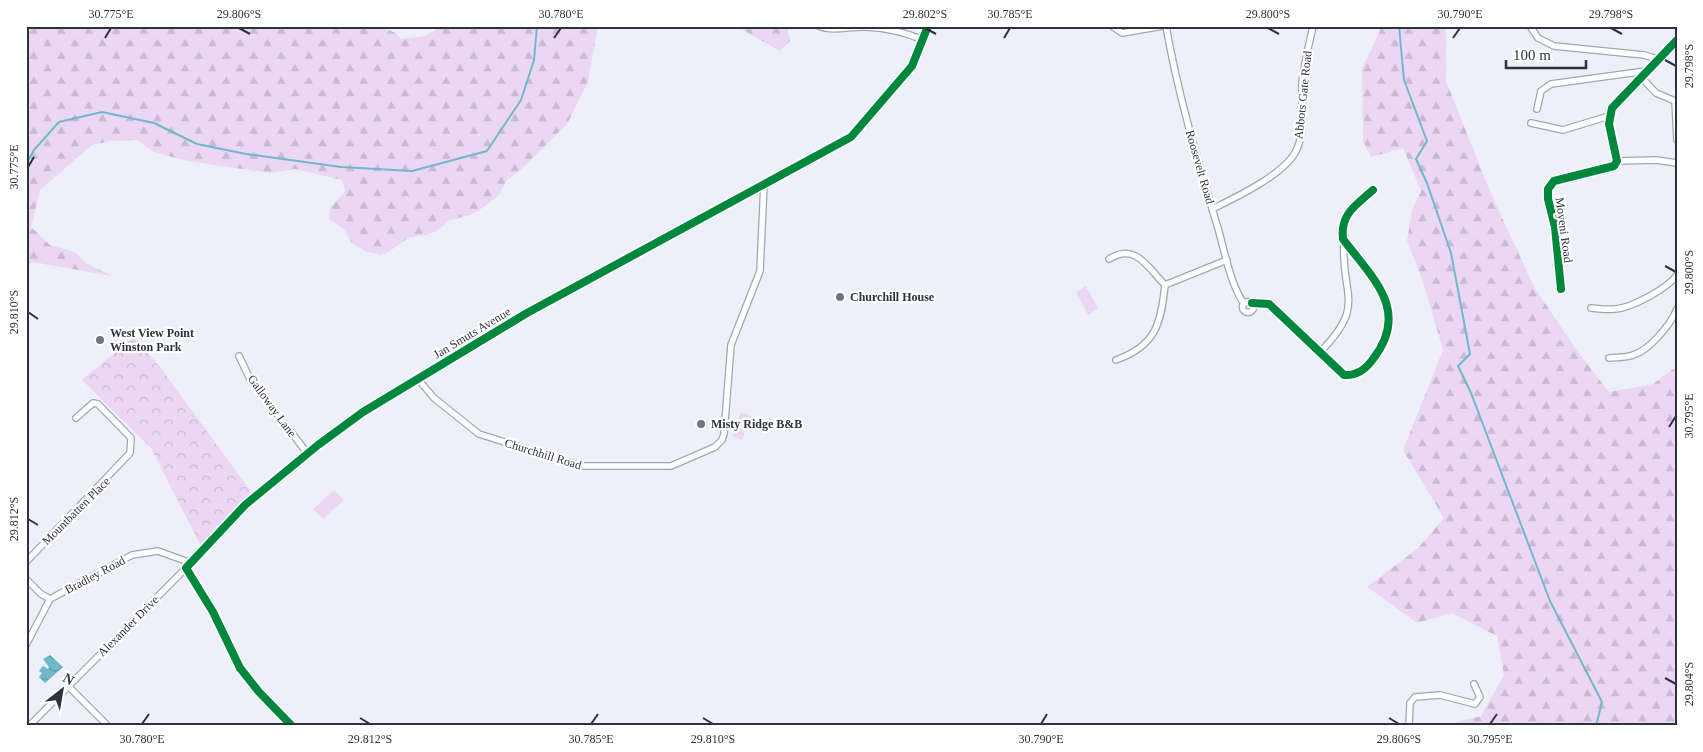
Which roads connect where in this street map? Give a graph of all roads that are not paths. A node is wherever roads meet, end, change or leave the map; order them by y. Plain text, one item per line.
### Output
1 (819, 26) edge
2 (928, 26) edge
3 (1112, 26) edge
4 (1164, 26) edge
5 (1313, 26) edge
6 (1530, 26) edge
7 (923, 40) junction
8 (1677, 40) edge
9 (1657, 60) junction
10 (1646, 72) junction
11 (1641, 77) junction
12 (1537, 109) dead end
13 (1609, 116) junction
14 (1531, 124) dead end
15 (1677, 140) edge
16 (1617, 161) junction
17 (1677, 163) edge
18 (764, 184) junction
19 (1373, 190) dead end
20 (1212, 209) junction
21 (1344, 241) junction
22 (1110, 258) dead end
23 (1227, 260) junction
24 (1677, 275) edge
25 (1165, 285) junction
26 (1561, 289) dead end
27 (1252, 303) junction
28 (1244, 304) junction
29 (1591, 308) dead end
30 (1677, 309) edge
31 (1320, 352) junction
32 (238, 356) dead end
33 (1609, 358) dead end
34 (1116, 360) dead end
35 (417, 378) junction
36 (76, 418) dead end
37 (308, 454) junction
38 (26, 562) edge
39 (191, 563) junction
40 (186, 568) junction
41 (26, 579) edge
42 (50, 599) junction
43 (26, 645) edge
44 (1474, 684) dead end
45 (68, 686) junction
46 (29, 726) edge
47 (108, 726) edge
48 (292, 726) edge
49 (1409, 726) edge

1 - 7 street
2 - 7 street, Jan Smuts Avenue
3 - 4 street
4 - 20 street, Roosevelt Road
5 - 20 street, Abbots Gate Road
6 - 9 street
7 - 18 street, Jan Smuts Avenue
8 - 9 street
9 - 10 street
10 - 11 street
10 - 12 street
11 - 13 street
11 - 15 street
13 - 14 street
13 - 16 street
16 - 17 street, Moyeni Road
16 - 26 street, Moyeni Road
18 - 35 street, Jan Smuts Avenue
18 - 35 street, Churchhill Road
19 - 21 street
20 - 23 street, Roosevelt Road
21 - 31 street
21 - 31 street
22 - 25 street
23 - 25 street
23 - 28 street, Roosevelt Road
24 - 29 street
25 - 34 street
27 - 28 street
27 - 28 street
27 - 31 street
30 - 33 street
32 - 37 street, Galloway Lane
35 - 37 street, Jan Smuts Avenue
36 - 38 street, Mountbatten Place
37 - 39 street, Jan Smuts Avenue
39 - 40 street, Jan Smuts Avenue
39 - 42 street, Bradley Road
40 - 45 street, Alexander Drive
40 - 48 street
41 - 42 street
42 - 43 street, Bradley Road
44 - 49 street
45 - 46 street, Alexander Drive
45 - 47 street

